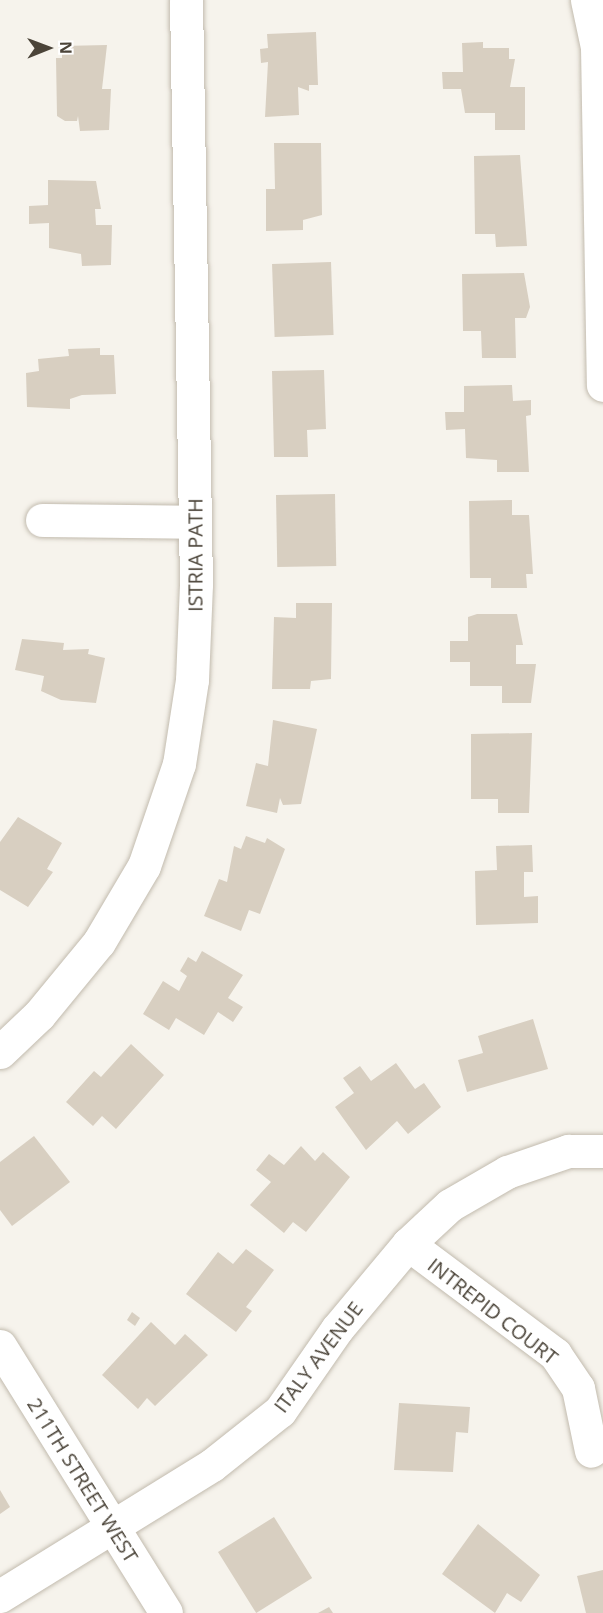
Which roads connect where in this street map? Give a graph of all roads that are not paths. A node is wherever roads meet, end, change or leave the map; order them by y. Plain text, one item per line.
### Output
1 (186, 0) edge
2 (587, 0) edge
3 (603, 385) edge
4 (42, 520) dead end
5 (195, 522) junction
6 (0, 1052) edge
7 (603, 1151) edge
8 (408, 1244) junction
9 (0, 1346) edge
10 (591, 1451) dead end
11 (112, 1527) junction
12 (0, 1596) edge
13 (166, 1613) edge

1 - 5 street, ISTRIA PATH
2 - 3 street
4 - 5 street
5 - 6 street, ISTRIA PATH
7 - 8 street, ITALY AVENUE
8 - 10 street, INTREPID COURT
8 - 11 street, ITALY AVENUE
9 - 11 street, 211TH STREET WEST
11 - 12 street, ITALY AVENUE
11 - 13 street, 211TH STREET WEST

